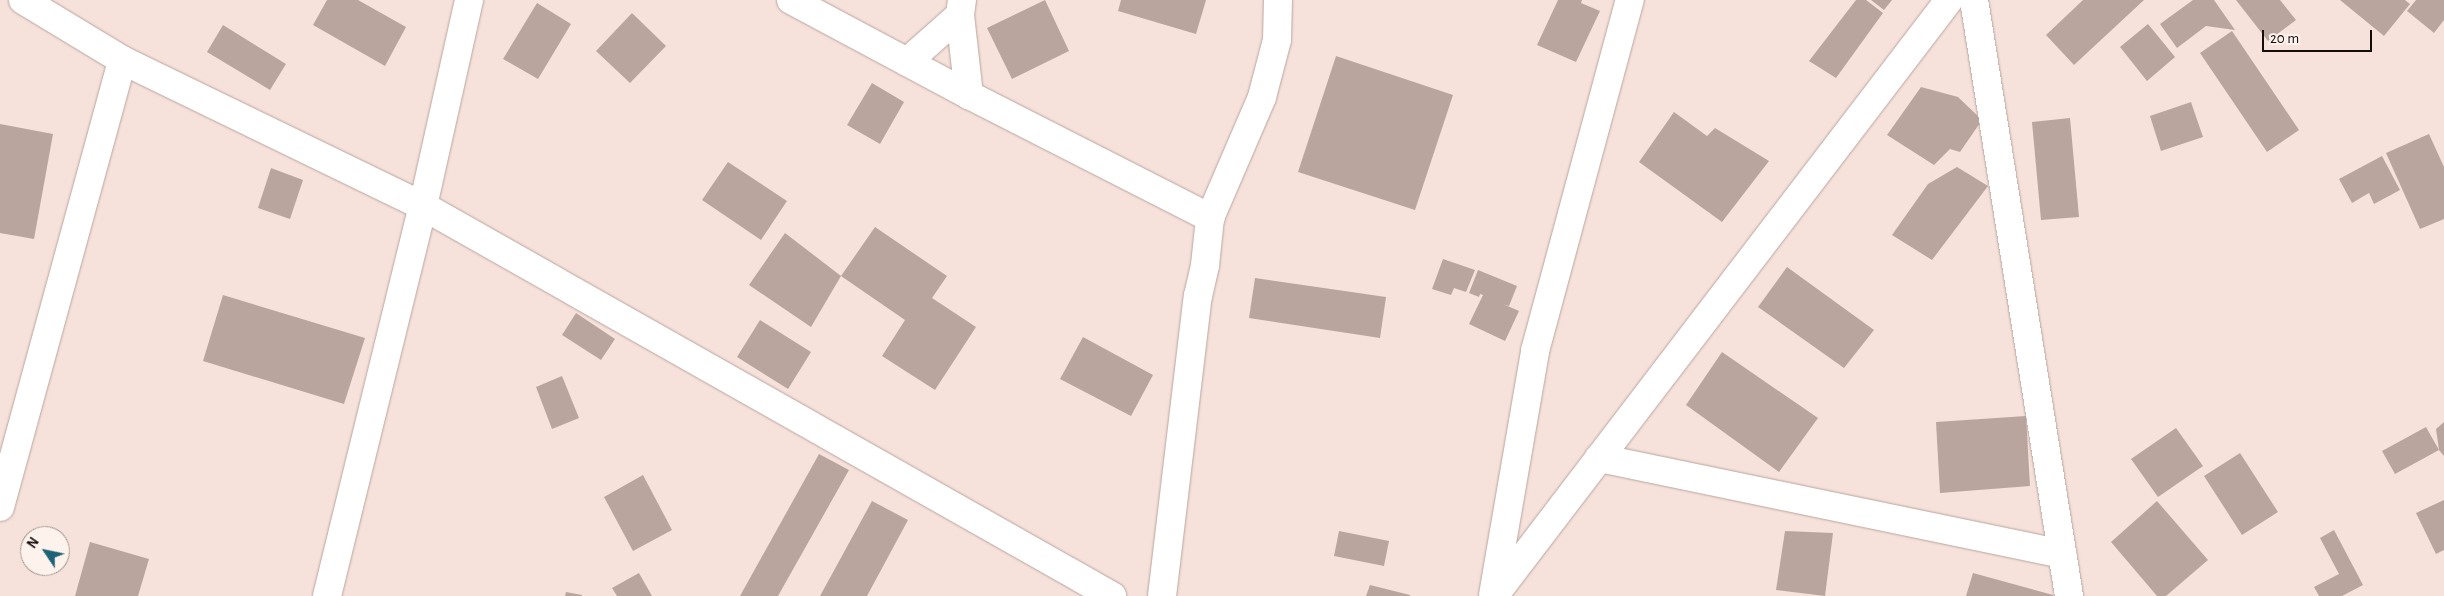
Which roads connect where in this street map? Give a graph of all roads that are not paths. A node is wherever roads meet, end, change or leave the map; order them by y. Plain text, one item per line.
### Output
1 (23, 0) edge
2 (469, 0) edge
3 (791, 0) edge
4 (1278, 0) edge
5 (1630, 0) edge
6 (1949, 0) edge
7 (1974, 0) edge
8 (961, 8) edge
9 (122, 60) junction
10 (906, 62) junction
11 (969, 95) junction
12 (423, 206) junction
13 (1210, 218) junction
14 (1599, 458) junction
15 (0, 507) edge
16 (2062, 554) junction
17 (326, 596) edge
18 (1112, 596) edge
19 (1162, 596) edge
20 (1493, 596) edge
21 (2069, 596) edge

1 - 9 street
2 - 12 street
3 - 10 street
4 - 13 street
5 - 20 street
6 - 14 street
7 - 16 street
8 - 10 street
8 - 11 street
9 - 12 street
9 - 15 street
10 - 11 street
11 - 13 street
12 - 17 street
12 - 18 street
13 - 19 street
14 - 16 street
14 - 20 street
16 - 21 street

